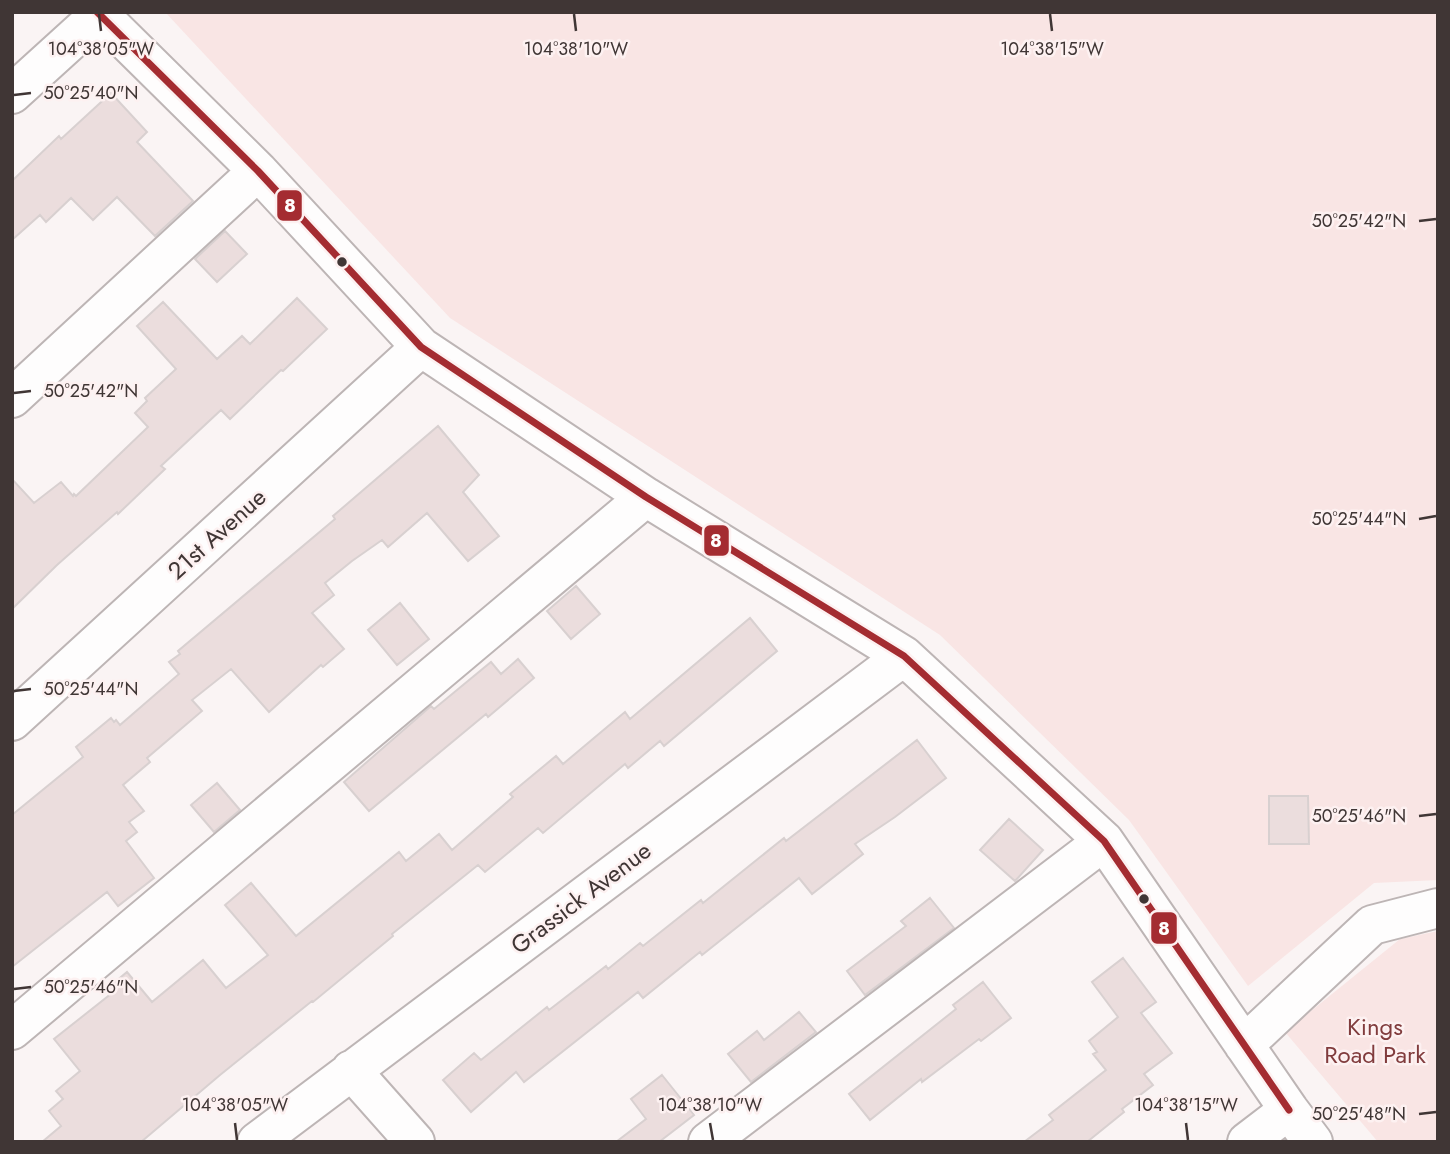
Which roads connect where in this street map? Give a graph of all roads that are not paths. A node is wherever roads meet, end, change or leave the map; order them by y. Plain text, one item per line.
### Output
1 (98, 14) edge
2 (12, 94) edge
3 (258, 171) junction
4 (421, 347) junction
5 (12, 398) edge
6 (646, 497) junction
7 (904, 656) junction
8 (12, 721) edge
9 (1104, 841) junction
10 (1438, 908) edge
11 (12, 1030) edge
12 (1244, 1045) junction
13 (351, 1070) junction
14 (1289, 1110) junction
15 (257, 1142) edge
16 (415, 1142) edge
17 (708, 1142) edge
18 (1247, 1142) edge
19 (1313, 1142) edge

1 - 2 street
1 - 3 street
3 - 4 street
3 - 5 street
4 - 6 street
4 - 8 street, 21st Avenue
6 - 7 street
6 - 11 street
7 - 9 street
7 - 13 street, Grassick Avenue
9 - 12 street
9 - 17 street
10 - 12 street
12 - 14 street
13 - 15 street, Grassick Avenue
13 - 16 street
14 - 18 street
14 - 19 street

